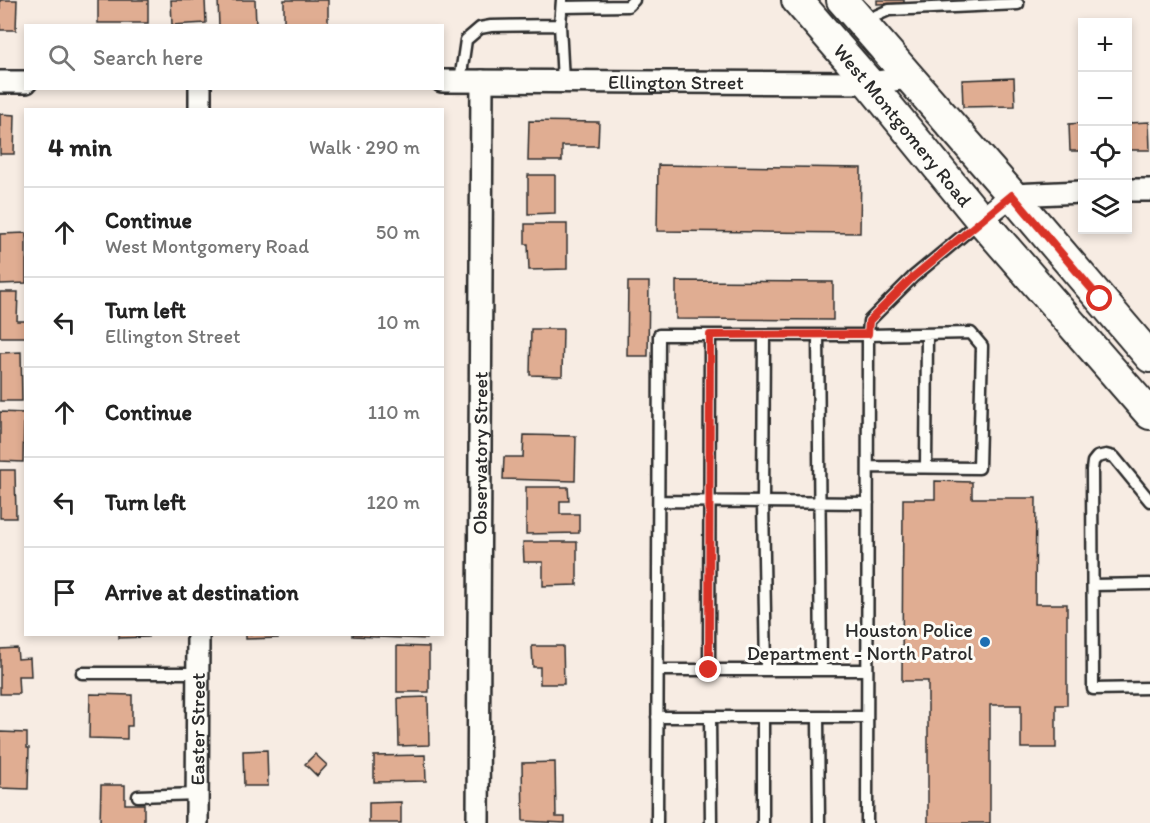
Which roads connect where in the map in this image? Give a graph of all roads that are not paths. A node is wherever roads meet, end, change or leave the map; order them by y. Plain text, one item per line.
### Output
1 (634, 0) edge
2 (797, 0) edge
3 (842, 0) edge
4 (562, 4) edge
5 (1018, 4) dead end
6 (861, 22) junction
7 (560, 25) junction
8 (909, 78) junction
9 (451, 81) edge
10 (482, 81) junction
11 (564, 81) junction
12 (0, 82) edge
13 (24, 82) edge
14 (869, 83) junction
15 (200, 90) edge
16 (200, 108) edge
17 (1132, 190) edge
18 (1150, 190) edge
19 (1078, 192) edge
20 (1012, 195) junction
21 (981, 220) junction
22 (868, 334) junction
23 (927, 334) junction
24 (710, 335) junction
25 (764, 335) junction
26 (818, 335) junction
27 (1150, 357) edge
28 (1150, 414) edge
29 (868, 467) junction
30 (926, 467) junction
31 (658, 501) junction
32 (710, 501) junction
33 (1150, 501) edge
34 (763, 502) junction
35 (819, 502) junction
36 (868, 502) junction
37 (1150, 584) edge
38 (1093, 585) junction
39 (198, 636) edge
40 (658, 670) junction
41 (709, 670) junction
42 (766, 670) junction
43 (821, 670) junction
44 (867, 670) junction
45 (82, 673) dead end
46 (198, 673) junction
47 (1150, 688) edge
48 (657, 717) junction
49 (710, 717) junction
50 (763, 717) junction
51 (818, 717) junction
52 (867, 717) junction
53 (197, 794) junction
54 (138, 796) dead end
55 (197, 823) edge
56 (478, 823) edge
57 (657, 823) edge
58 (711, 823) edge
59 (763, 823) edge
60 (819, 823) edge
61 (867, 823) edge

1 - 4 lane
2 - 14 main road, West Montgomery Road
3 - 6 main road, West Montgomery Road
4 - 7 lane
5 - 6 lane
6 - 8 main road, West Montgomery Road
7 - 9 lane
7 - 11 lane
8 - 14 street, Ellington Street
8 - 20 main road, West Montgomery Road
9 - 10 street, Ellington Street
10 - 11 street, Ellington Street
10 - 56 street, Observatory Street
11 - 14 street, Ellington Street
12 - 13 street
14 - 21 main road, West Montgomery Road
15 - 16 street
17 - 18 street
19 - 20 street
20 - 21 street
20 - 27 main road, West Montgomery Road
21 - 22 lane
21 - 28 main road, West Montgomery Road
22 - 23 lane
22 - 26 lane
22 - 29 lane
23 - 30 lane
23 - 30 lane
24 - 25 lane
24 - 31 lane
24 - 32 lane
25 - 26 lane
25 - 34 lane
26 - 35 lane
29 - 30 lane
29 - 36 lane
31 - 32 lane
31 - 40 lane
32 - 34 lane
32 - 41 lane
33 - 38 lane
34 - 35 lane
34 - 42 lane
35 - 36 lane
35 - 43 lane
36 - 44 lane
37 - 38 lane
38 - 47 lane
39 - 46 street, Easter Street
40 - 41 lane
40 - 48 lane
41 - 42 lane
42 - 43 lane
43 - 44 lane
44 - 52 lane
45 - 46 lane
46 - 53 street, Easter Street
48 - 49 lane
48 - 57 lane
49 - 50 lane
49 - 58 lane
50 - 51 lane
50 - 59 lane
51 - 52 lane
51 - 60 lane
52 - 61 lane
53 - 54 lane
53 - 55 street, Easter Street

